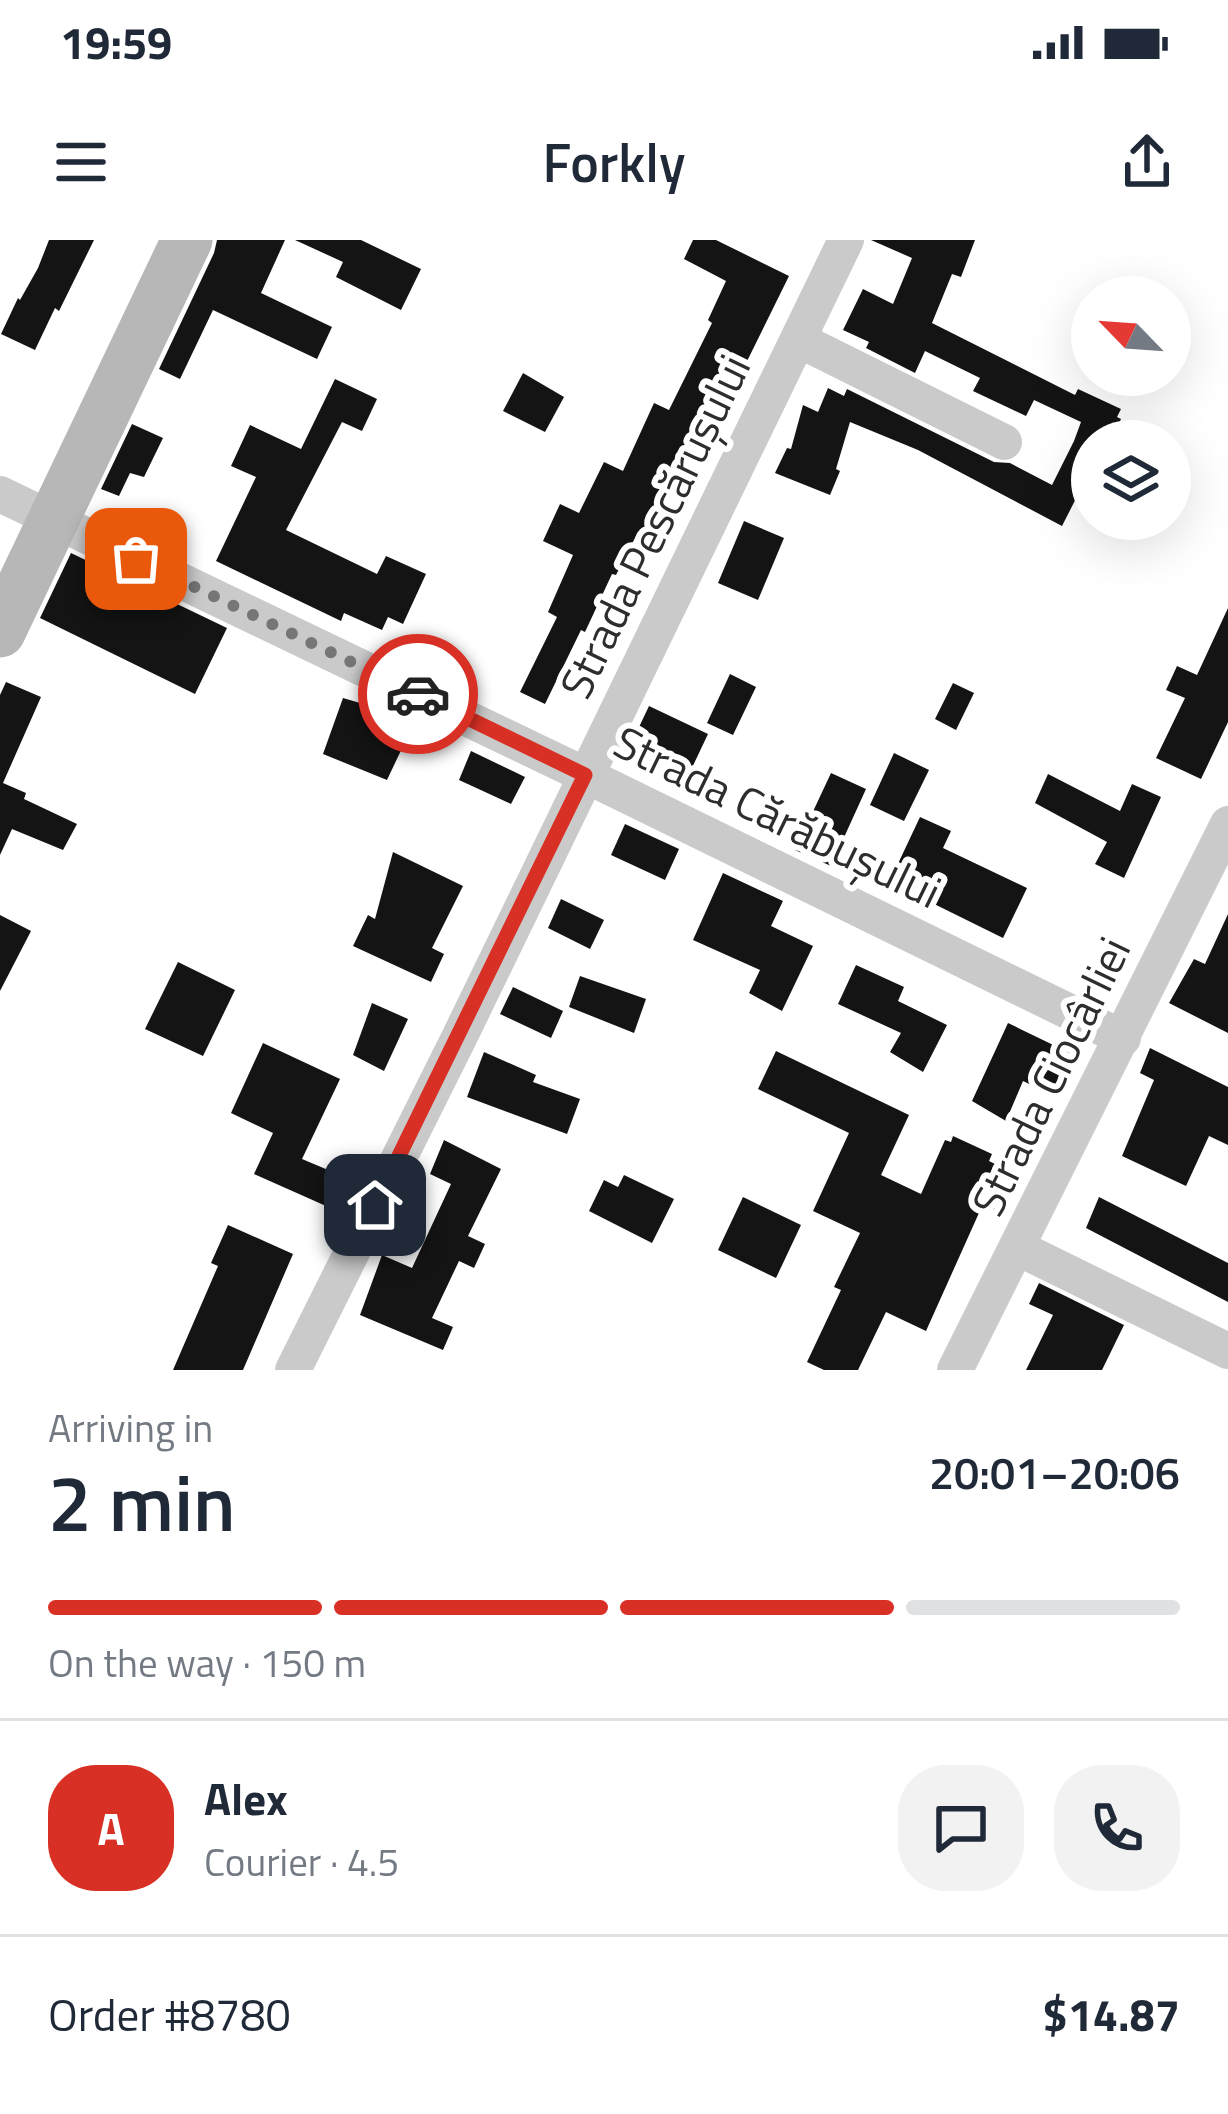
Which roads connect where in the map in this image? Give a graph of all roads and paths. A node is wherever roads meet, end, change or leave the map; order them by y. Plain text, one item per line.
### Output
1 (188, 240) edge
2 (847, 240) edge
3 (799, 340) junction
4 (1004, 442) dead end
5 (0, 494) edge
6 (55, 520) junction
7 (0, 632) edge
8 (585, 775) junction
9 (1228, 824) edge
10 (1123, 1038) junction
11 (1018, 1248) junction
12 (1228, 1351) edge
13 (293, 1370) edge
14 (956, 1370) edge

1 - 6 street
2 - 3 street, Strada Pescărușului
3 - 4 street
3 - 8 street, Strada Pescărușului
5 - 6 street, Strada Cărăbușului
6 - 7 street
6 - 8 street, Strada Cărăbușului
8 - 10 street, Strada Cărăbușului
8 - 13 street, Strada Pescărușului
9 - 10 street, Strada Ciocârliei
10 - 11 street, Strada Ciocârliei
11 - 12 street
11 - 14 street, Strada Ciocârliei

